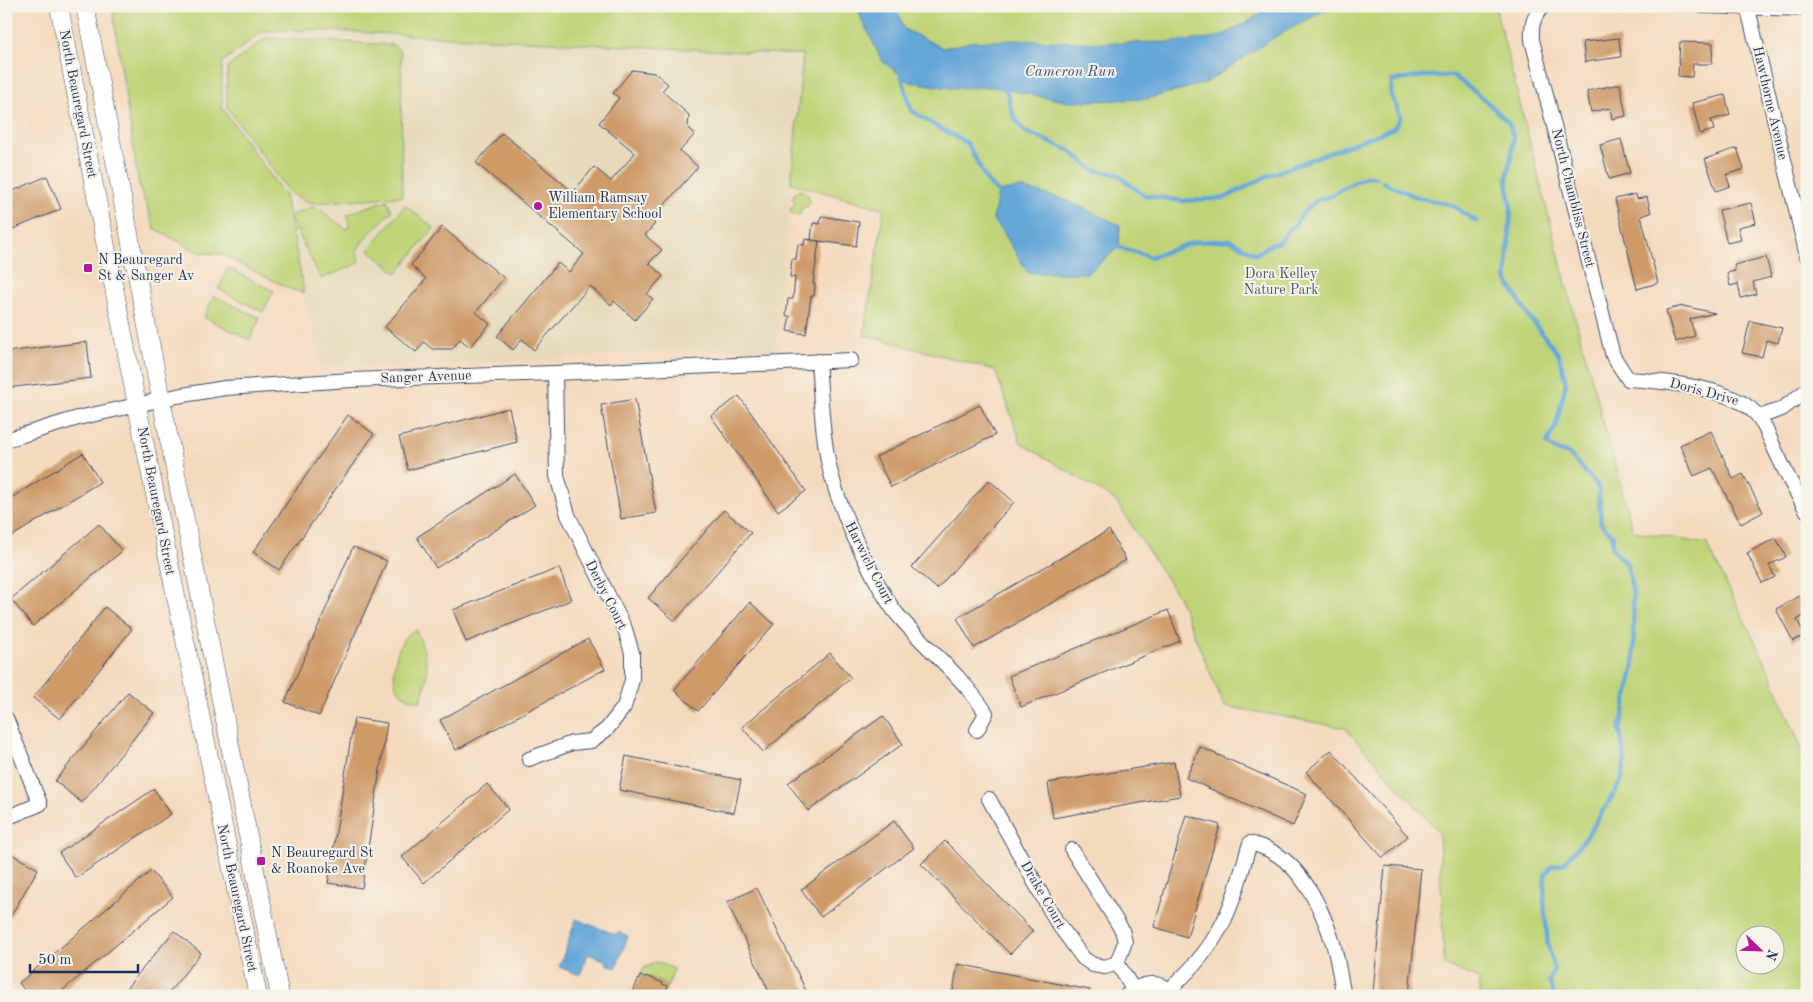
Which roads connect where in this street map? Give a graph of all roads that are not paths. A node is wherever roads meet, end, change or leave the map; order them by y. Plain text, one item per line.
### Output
1 (59, 6) edge
2 (85, 6) edge
3 (1702, 6) edge
4 (1748, 9) junction
5 (1807, 9) edge
6 (1540, 10) edge
7 (1807, 256) edge
8 (851, 360) dead end
9 (818, 361) junction
10 (554, 373) junction
11 (1628, 379) joint
12 (1807, 390) edge
13 (161, 399) junction
14 (137, 405) junction
15 (1760, 418) junction
16 (6, 440) edge
17 (1807, 511) edge
18 (6, 718) edge
19 (977, 730) dead end
20 (529, 759) dead end
21 (989, 799) dead end
22 (6, 818) edge
23 (1072, 850) dead end
24 (1117, 963) junction
25 (1130, 992) edge
26 (1173, 992) edge
27 (258, 996) edge
28 (280, 996) edge
29 (1344, 996) edge

1 - 14 main road, North Beauregard Street
2 - 13 main road, North Beauregard Street
3 - 4 street
4 - 5 street
4 - 7 street, Hawthorne Avenue
6 - 11 street, North Chambliss Street
8 - 9 street, Sanger Avenue
9 - 10 street, Sanger Avenue
9 - 19 street, Harwich Court
10 - 13 street, Sanger Avenue
10 - 20 street, Derby Court
11 - 15 street, Doris Drive
12 - 15 street
13 - 14 street, Sanger Avenue
13 - 28 main road, North Beauregard Street
14 - 16 street, Sanger Avenue
14 - 27 main road, North Beauregard Street
15 - 17 street, Doris Drive
18 - 22 street
21 - 24 street, Drake Court
23 - 24 street
24 - 25 street
25 - 26 street
26 - 29 street

